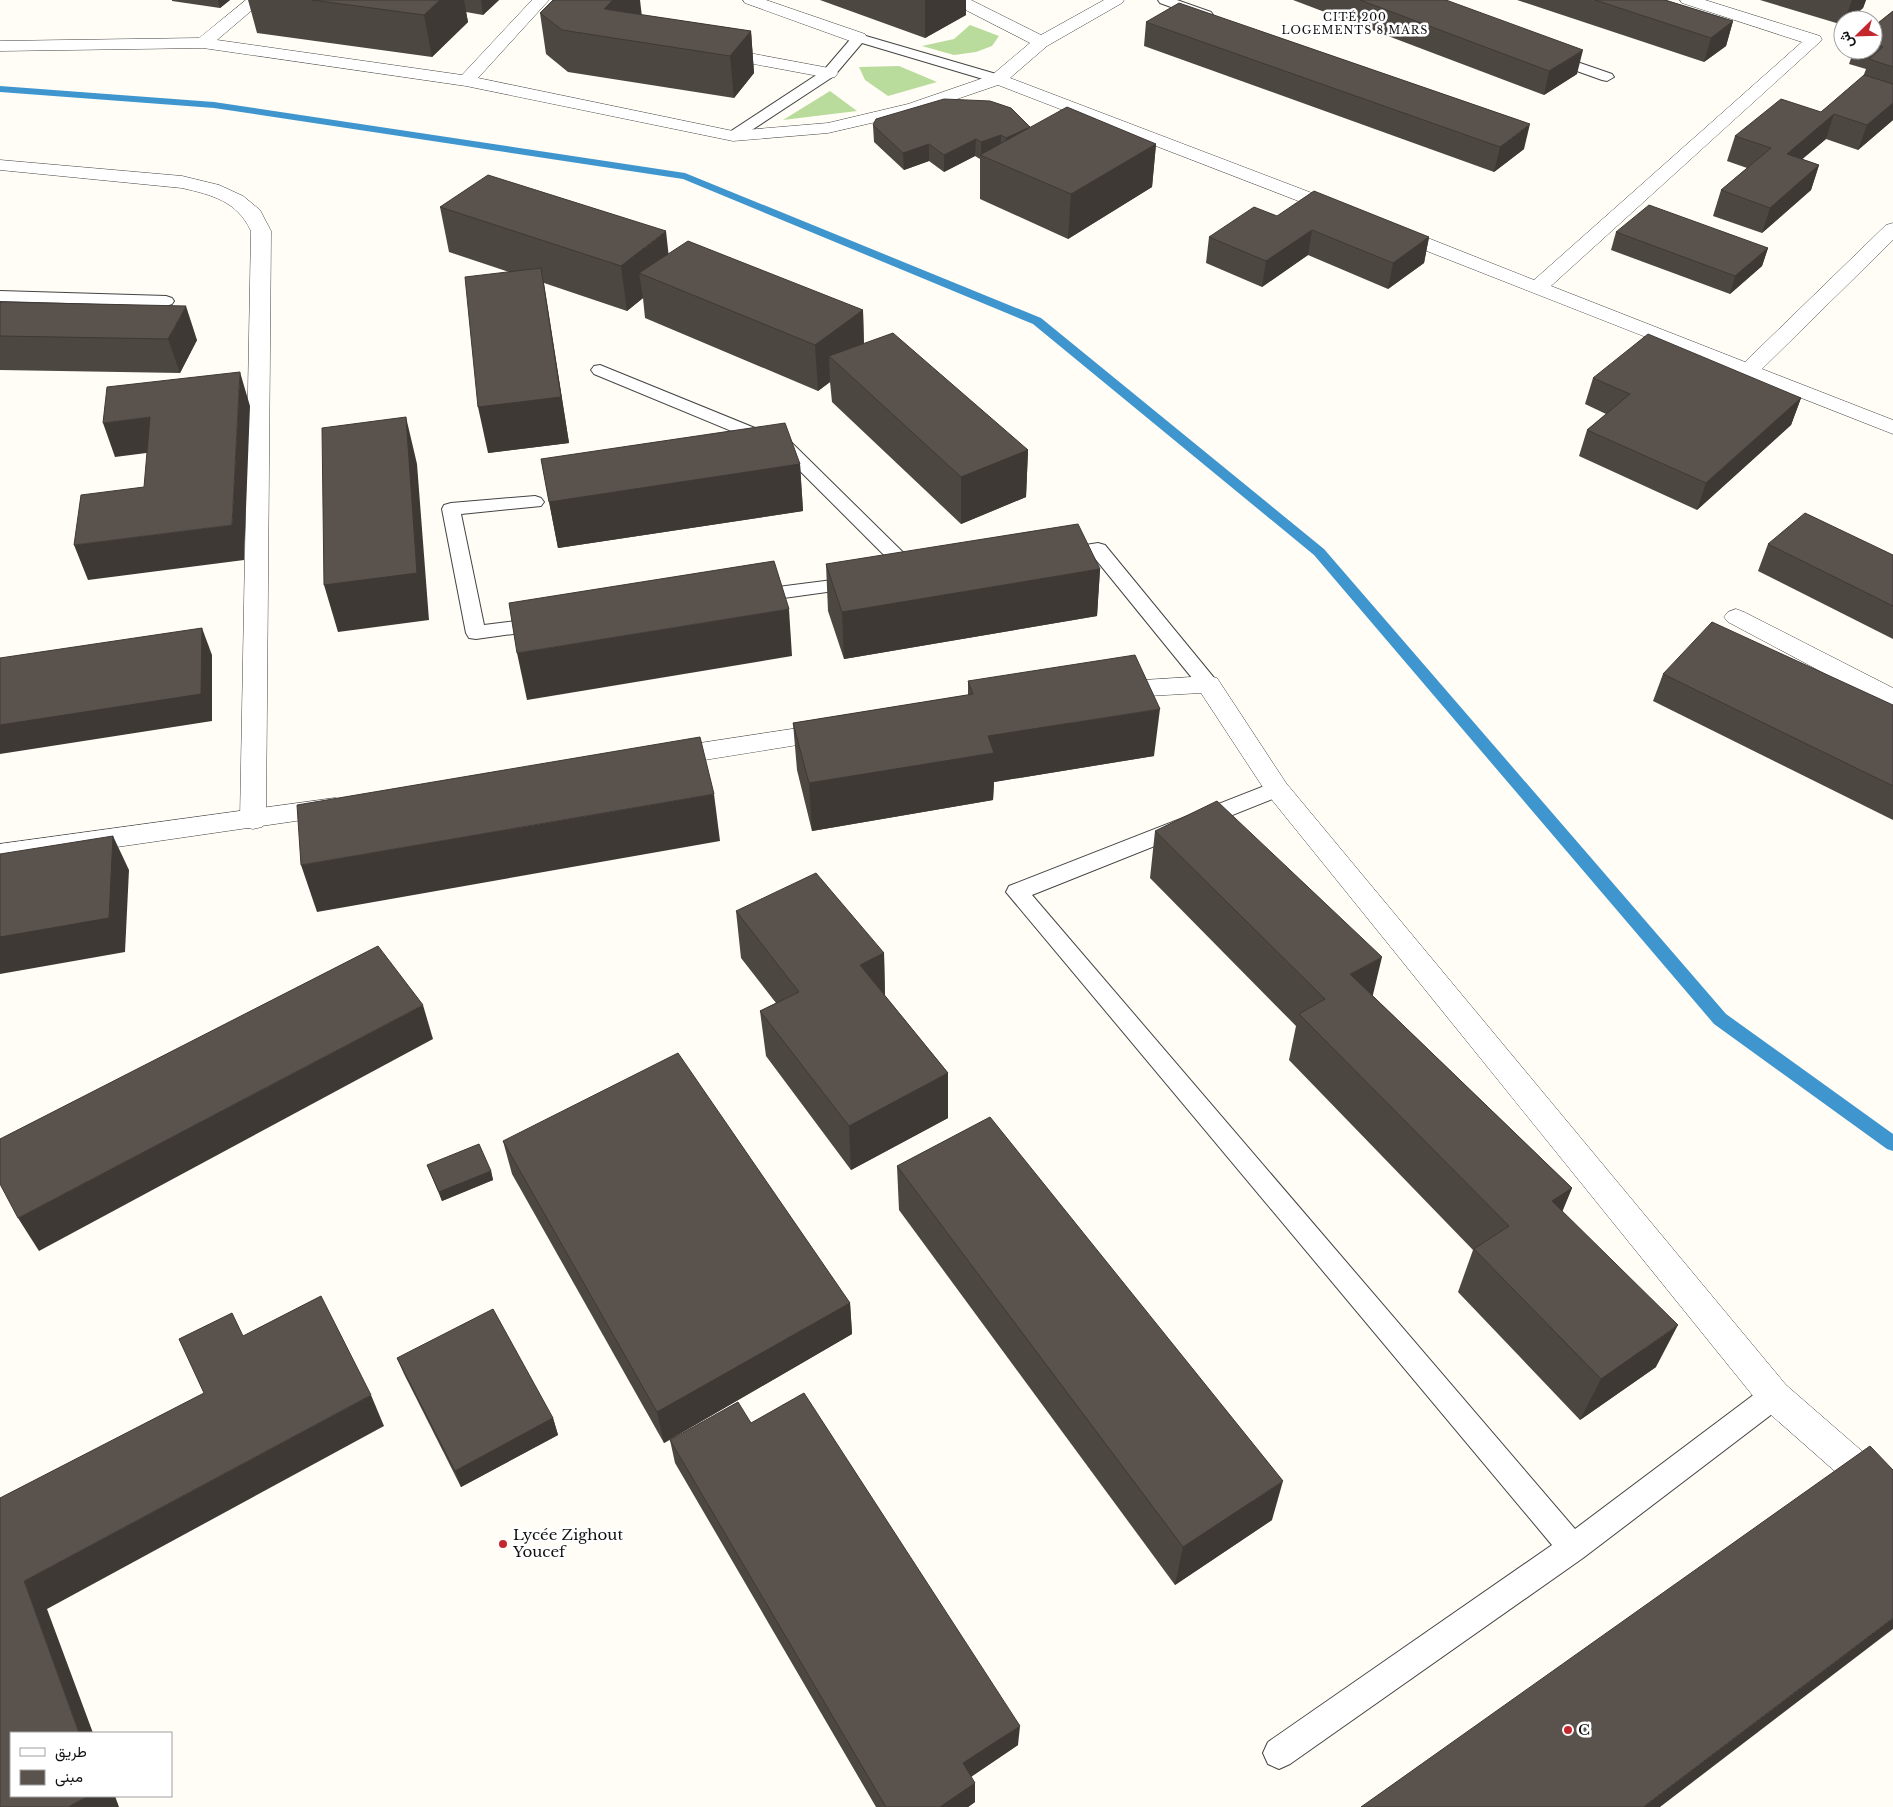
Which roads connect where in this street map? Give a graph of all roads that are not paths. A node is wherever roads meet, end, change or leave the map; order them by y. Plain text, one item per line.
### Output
1 (256, 0) edge
2 (541, 0) edge
3 (751, 0) edge
4 (958, 0) edge
5 (1116, 0) edge
6 (1165, 0) edge
7 (1688, 0) edge
8 (1221, 20) edge
9 (859, 38) junction
10 (1041, 42) junction
11 (203, 43) junction
12 (0, 46) edge
13 (698, 48) edge
14 (1534, 51) edge
15 (829, 73) junction
16 (1607, 77) dead end
17 (998, 79) junction
18 (466, 81) junction
19 (733, 136) junction
20 (0, 165) edge
21 (1352, 215) edge
22 (1380, 226) edge
23 (1893, 230) edge
24 (1538, 287) junction
25 (0, 296) edge
26 (166, 301) dead end
27 (600, 370) dead end
28 (1748, 371) junction
29 (1893, 428) edge
30 (535, 502) dead end
31 (1040, 557) edge
32 (935, 572) edge
33 (916, 575) junction
34 (896, 578) edge
35 (877, 580) edge
36 (740, 598) edge
37 (1736, 617) dead end
38 (564, 621) edge
39 (1208, 684) junction
40 (1090, 693) edge
41 (1893, 699) edge
42 (853, 728) edge
43 (647, 760) edge
44 (1277, 789) junction
45 (361, 803) edge
46 (253, 820) junction
47 (0, 854) edge
48 (1774, 1396) junction
49 (1893, 1500) edge
50 (1573, 1548) junction
51 (1279, 1753) dead end

1 - 11 street
2 - 18 street
3 - 9 street
4 - 10 street
5 - 10 street
6 - 8 lane
7 - 24 street
9 - 15 lane
9 - 17 lane
10 - 17 street
11 - 12 street
11 - 18 street
13 - 15 street
14 - 16 lane
15 - 19 lane
17 - 19 street
17 - 21 street
18 - 19 street
20 - 46 street
22 - 24 street
23 - 28 street
24 - 28 street
25 - 26 lane
27 - 33 lane
28 - 29 street
30 - 38 lane
31 - 39 lane
32 - 33 lane
33 - 34 lane
35 - 36 lane
37 - 41 street
39 - 40 street
39 - 44 street
42 - 43 street
44 - 48 street
44 - 50 lane
45 - 46 street
46 - 47 street
48 - 49 street
48 - 50 lane
50 - 51 lane

